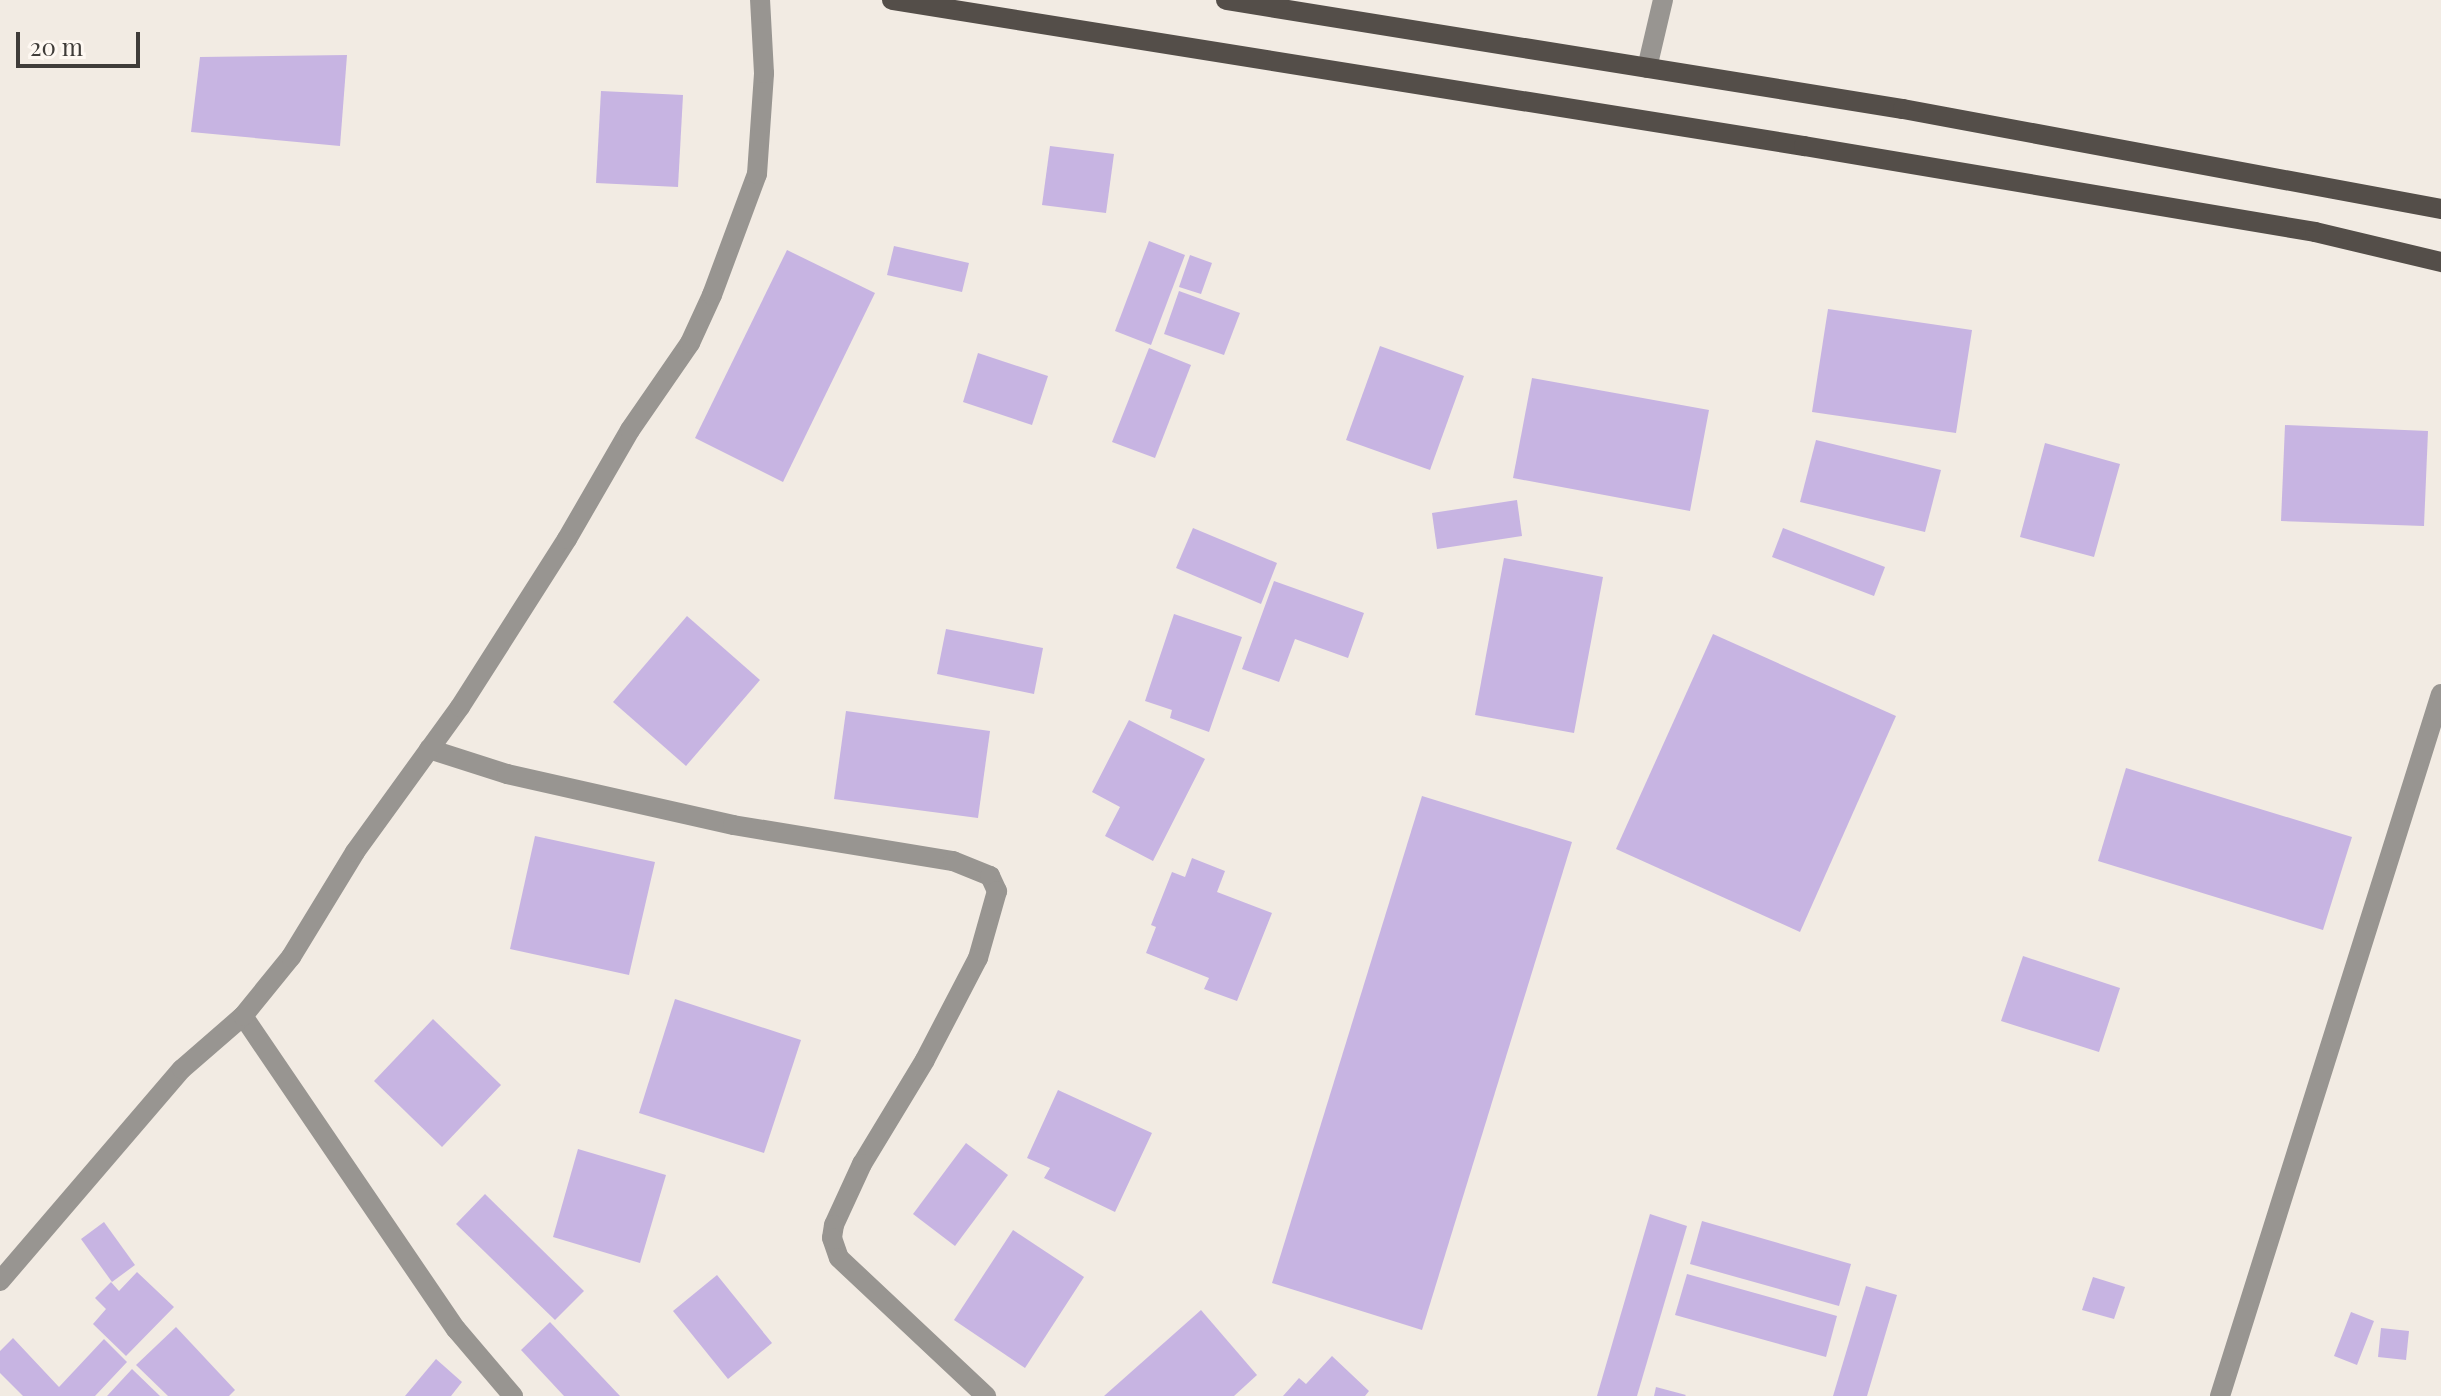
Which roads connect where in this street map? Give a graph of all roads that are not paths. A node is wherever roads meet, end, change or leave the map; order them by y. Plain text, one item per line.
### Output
1 (760, 0) edge
2 (892, 0) edge
3 (1226, 0) edge
4 (1663, 0) edge
5 (1647, 68) junction
6 (2441, 209) edge
7 (2441, 262) edge
8 (2441, 694) edge
9 (429, 749) junction
10 (243, 1016) junction
11 (0, 1281) edge
12 (513, 1396) edge
13 (986, 1396) edge
14 (2220, 1396) edge

1 - 9 street
2 - 7 main road
3 - 5 main road
4 - 5 street
5 - 6 main road
8 - 14 street
9 - 10 street
9 - 13 street
10 - 11 street
10 - 12 street

